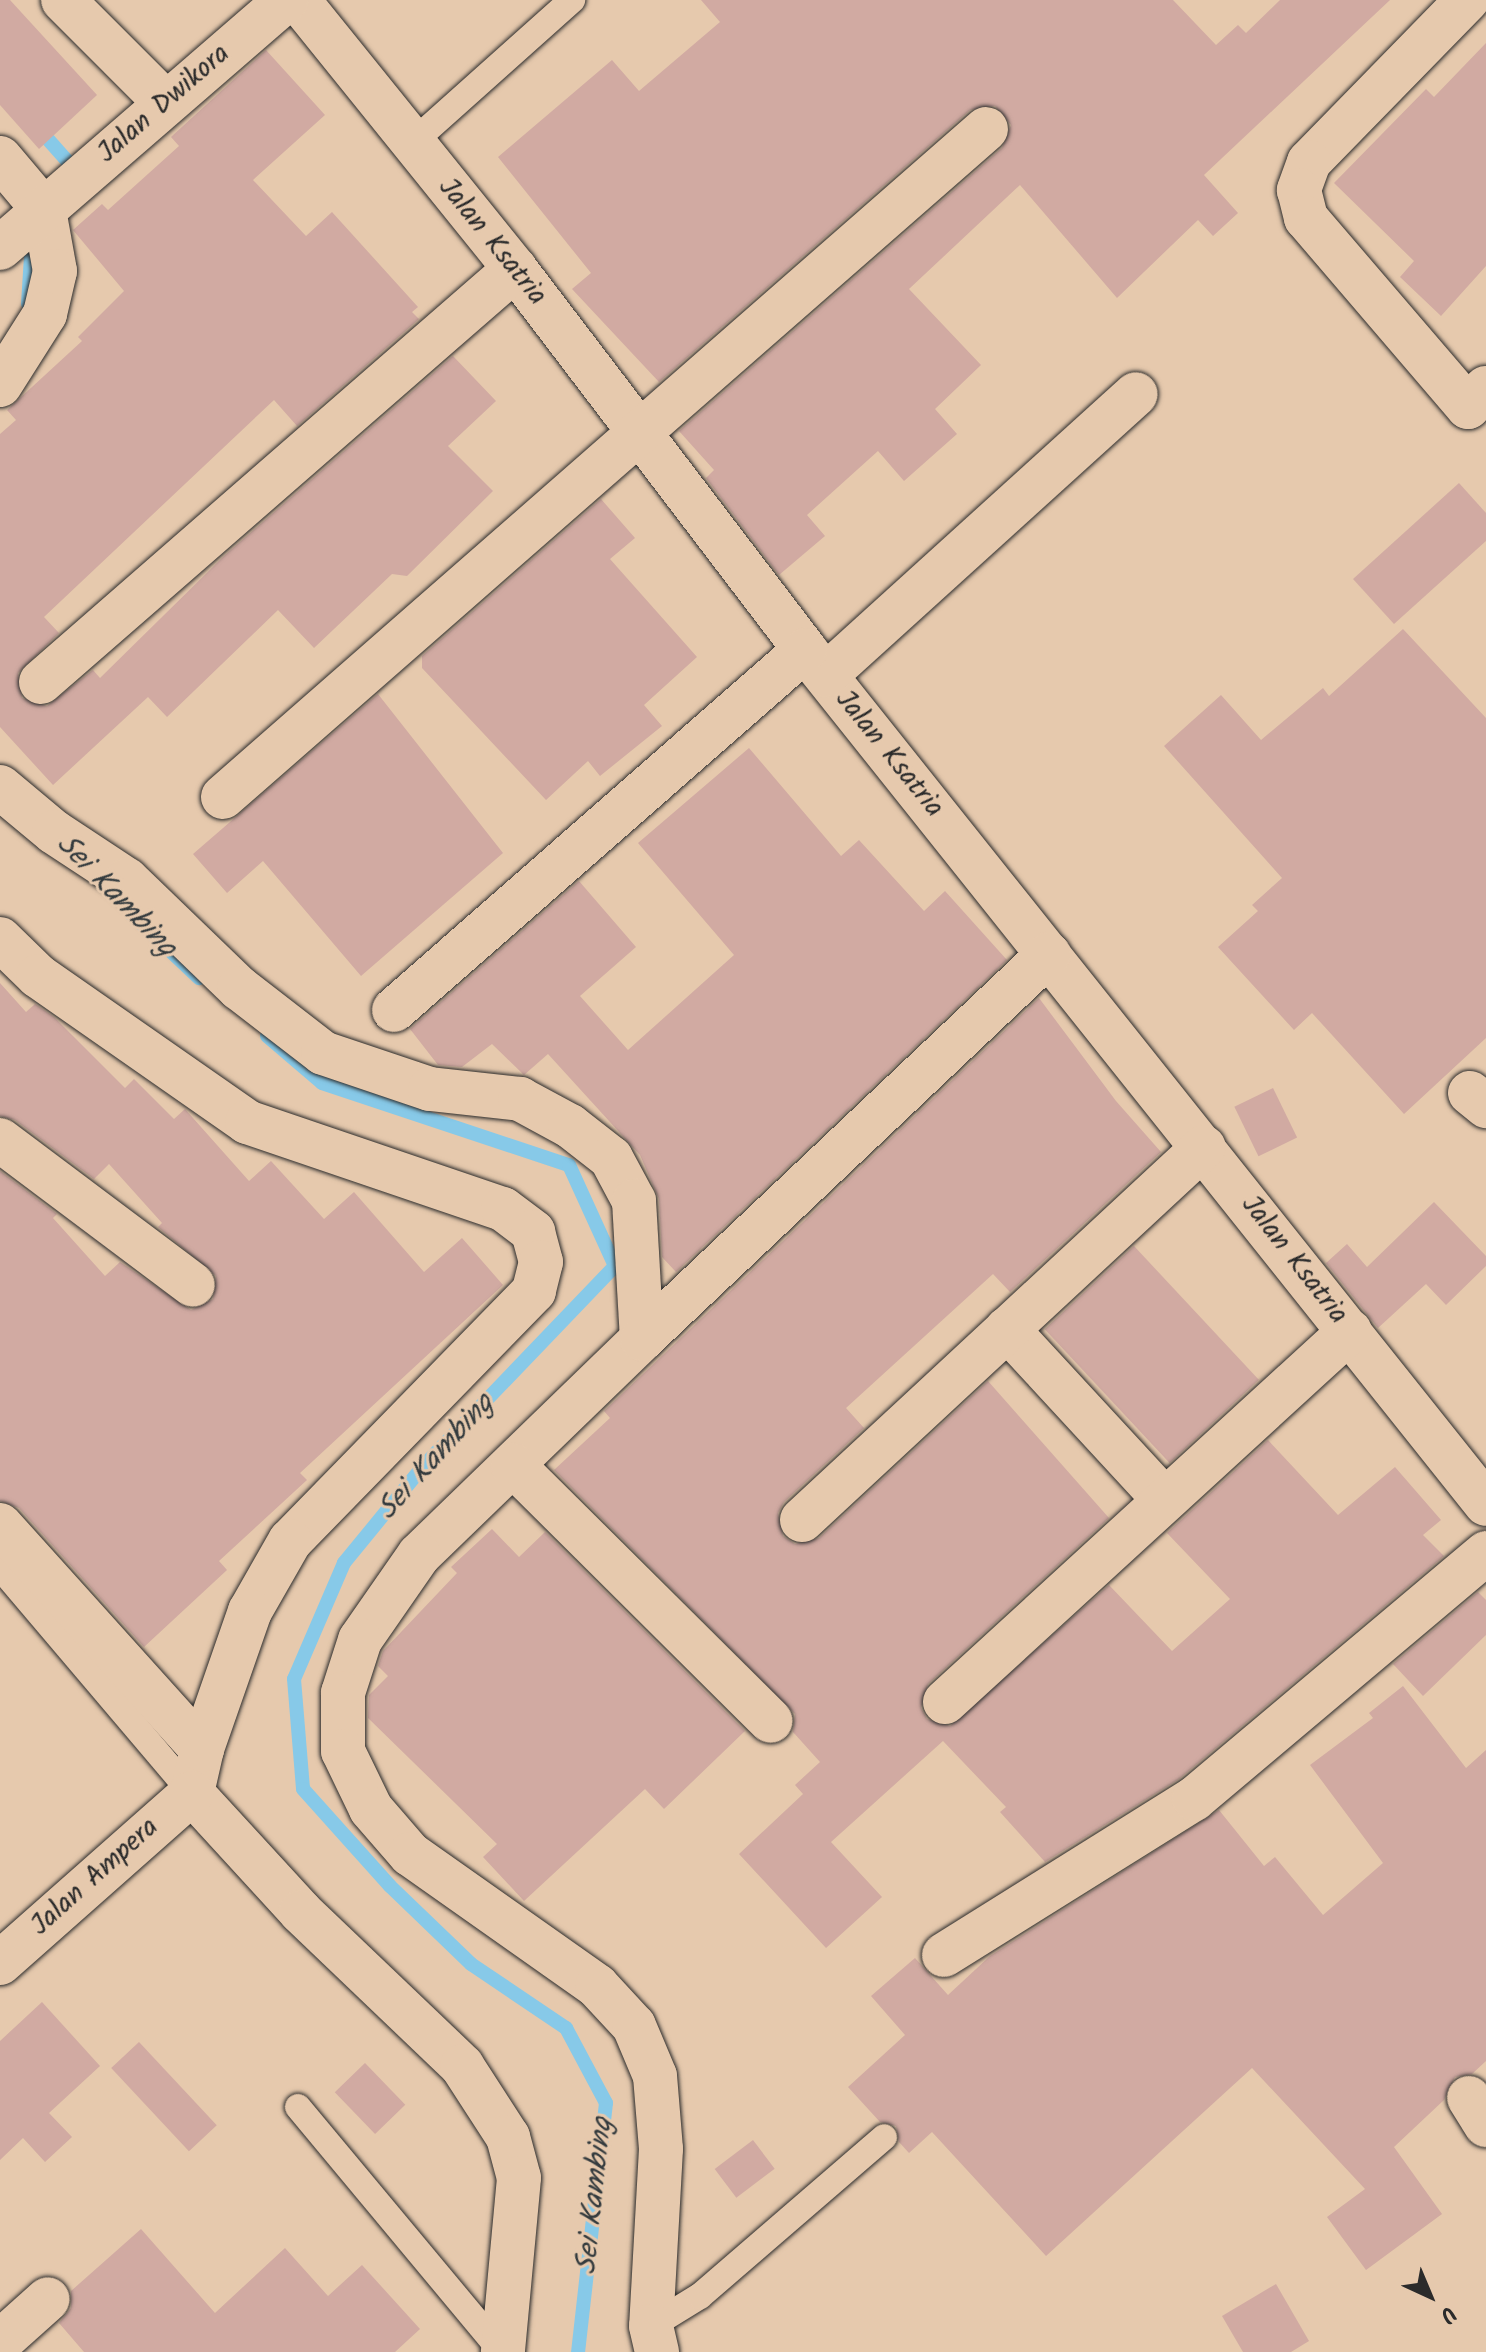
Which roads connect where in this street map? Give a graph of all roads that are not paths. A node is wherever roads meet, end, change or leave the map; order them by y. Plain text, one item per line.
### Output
1 (63, 0) edge
2 (286, 0) edge
3 (298, 0) edge
4 (572, 0) edge
5 (1459, 2) edge
6 (165, 102) junction
7 (986, 129) dead end
8 (412, 143) junction
9 (0, 158) edge
10 (24, 228) edge
11 (515, 269) junction
12 (0, 385) edge
13 (1136, 394) dead end
14 (1480, 407) edge
15 (640, 432) junction
16 (816, 662) junction
17 (41, 682) dead end
18 (0, 787) edge
19 (223, 797) dead end
20 (0, 939) edge
21 (1049, 954) junction
22 (394, 1010) dead end
23 (0, 1140) edge
24 (1204, 1147) junction
25 (193, 1285) dead end
26 (1007, 1329) junction
27 (1350, 1331) junction
28 (642, 1339) junction
29 (513, 1465) junction
30 (1164, 1499) junction
31 (1486, 1504) edge
32 (802, 1520) dead end
33 (0, 1525) edge
34 (1486, 1553) edge
35 (0, 1567) edge
36 (945, 1702) dead end
37 (771, 1721) dead end
38 (202, 1749) junction
39 (192, 1793) junction
40 (3, 1954) edge
41 (944, 1955) dead end
42 (298, 2107) dead end
43 (884, 2137) dead end
44 (48, 2299) dead end
45 (654, 2339) edge
46 (0, 2342) edge
47 (503, 2352) edge

1 - 6 street
2 - 6 street, Jalan Dwikora
3 - 8 street, Jalan Ksatria
4 - 8 lane
5 - 14 street
6 - 10 street, Jalan Dwikora
7 - 15 street
8 - 11 street, Jalan Ksatria
9 - 10 street
10 - 12 street
11 - 15 street, Jalan Ksatria
11 - 17 street
13 - 16 street
15 - 16 street, Jalan Ksatria
15 - 19 street
16 - 21 street, Jalan Ksatria
16 - 22 street
18 - 28 street
20 - 38 street
21 - 24 street, Jalan Ksatria
21 - 28 street
23 - 25 street
24 - 26 street
24 - 27 street, Jalan Ksatria
26 - 30 street
26 - 32 street
27 - 30 street
27 - 31 street, Jalan Ksatria
28 - 29 street
29 - 37 street
29 - 45 street
30 - 36 street
33 - 38 street
34 - 41 street
35 - 39 lane
38 - 39 street
39 - 40 street, Jalan Ampera
39 - 47 street
42 - 47 lane
43 - 45 lane
44 - 46 street

